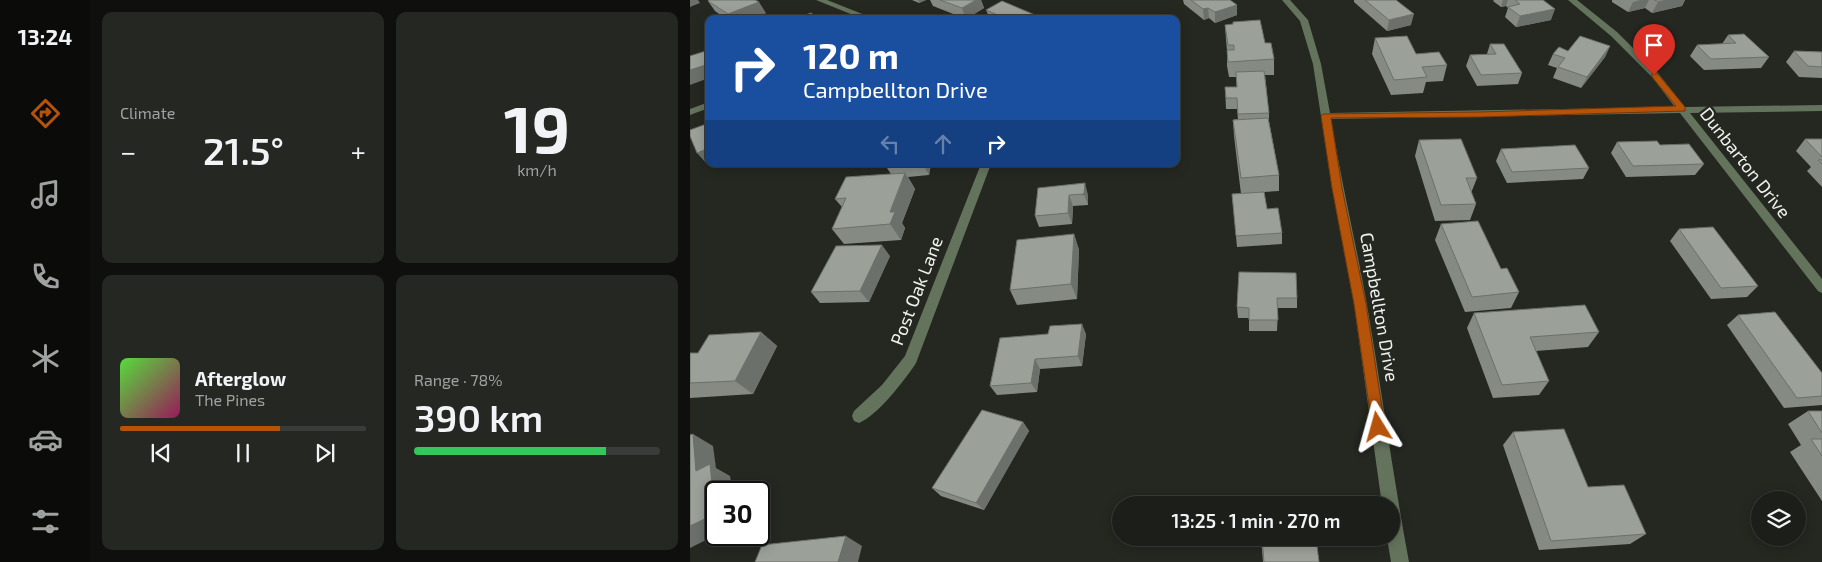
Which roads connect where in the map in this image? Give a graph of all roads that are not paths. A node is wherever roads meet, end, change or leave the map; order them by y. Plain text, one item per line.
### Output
1 (820, 0) edge
2 (1286, 0) edge
3 (1572, 0) edge
4 (859, 15) edge
5 (705, 106) edge
6 (1822, 108) edge
7 (1682, 109) junction
8 (690, 112) edge
9 (1326, 116) junction
10 (985, 167) edge
11 (1822, 288) edge
12 (859, 416) dead end
13 (1389, 496) edge
14 (1397, 546) edge
15 (1400, 562) edge

1 - 4 street
2 - 9 street, Campbellton Drive
3 - 7 street, Dunbarton Drive
5 - 8 street
6 - 7 street
7 - 9 street
7 - 11 street, Dunbarton Drive
9 - 13 street, Campbellton Drive
10 - 12 street, Post Oak Lane
14 - 15 street

